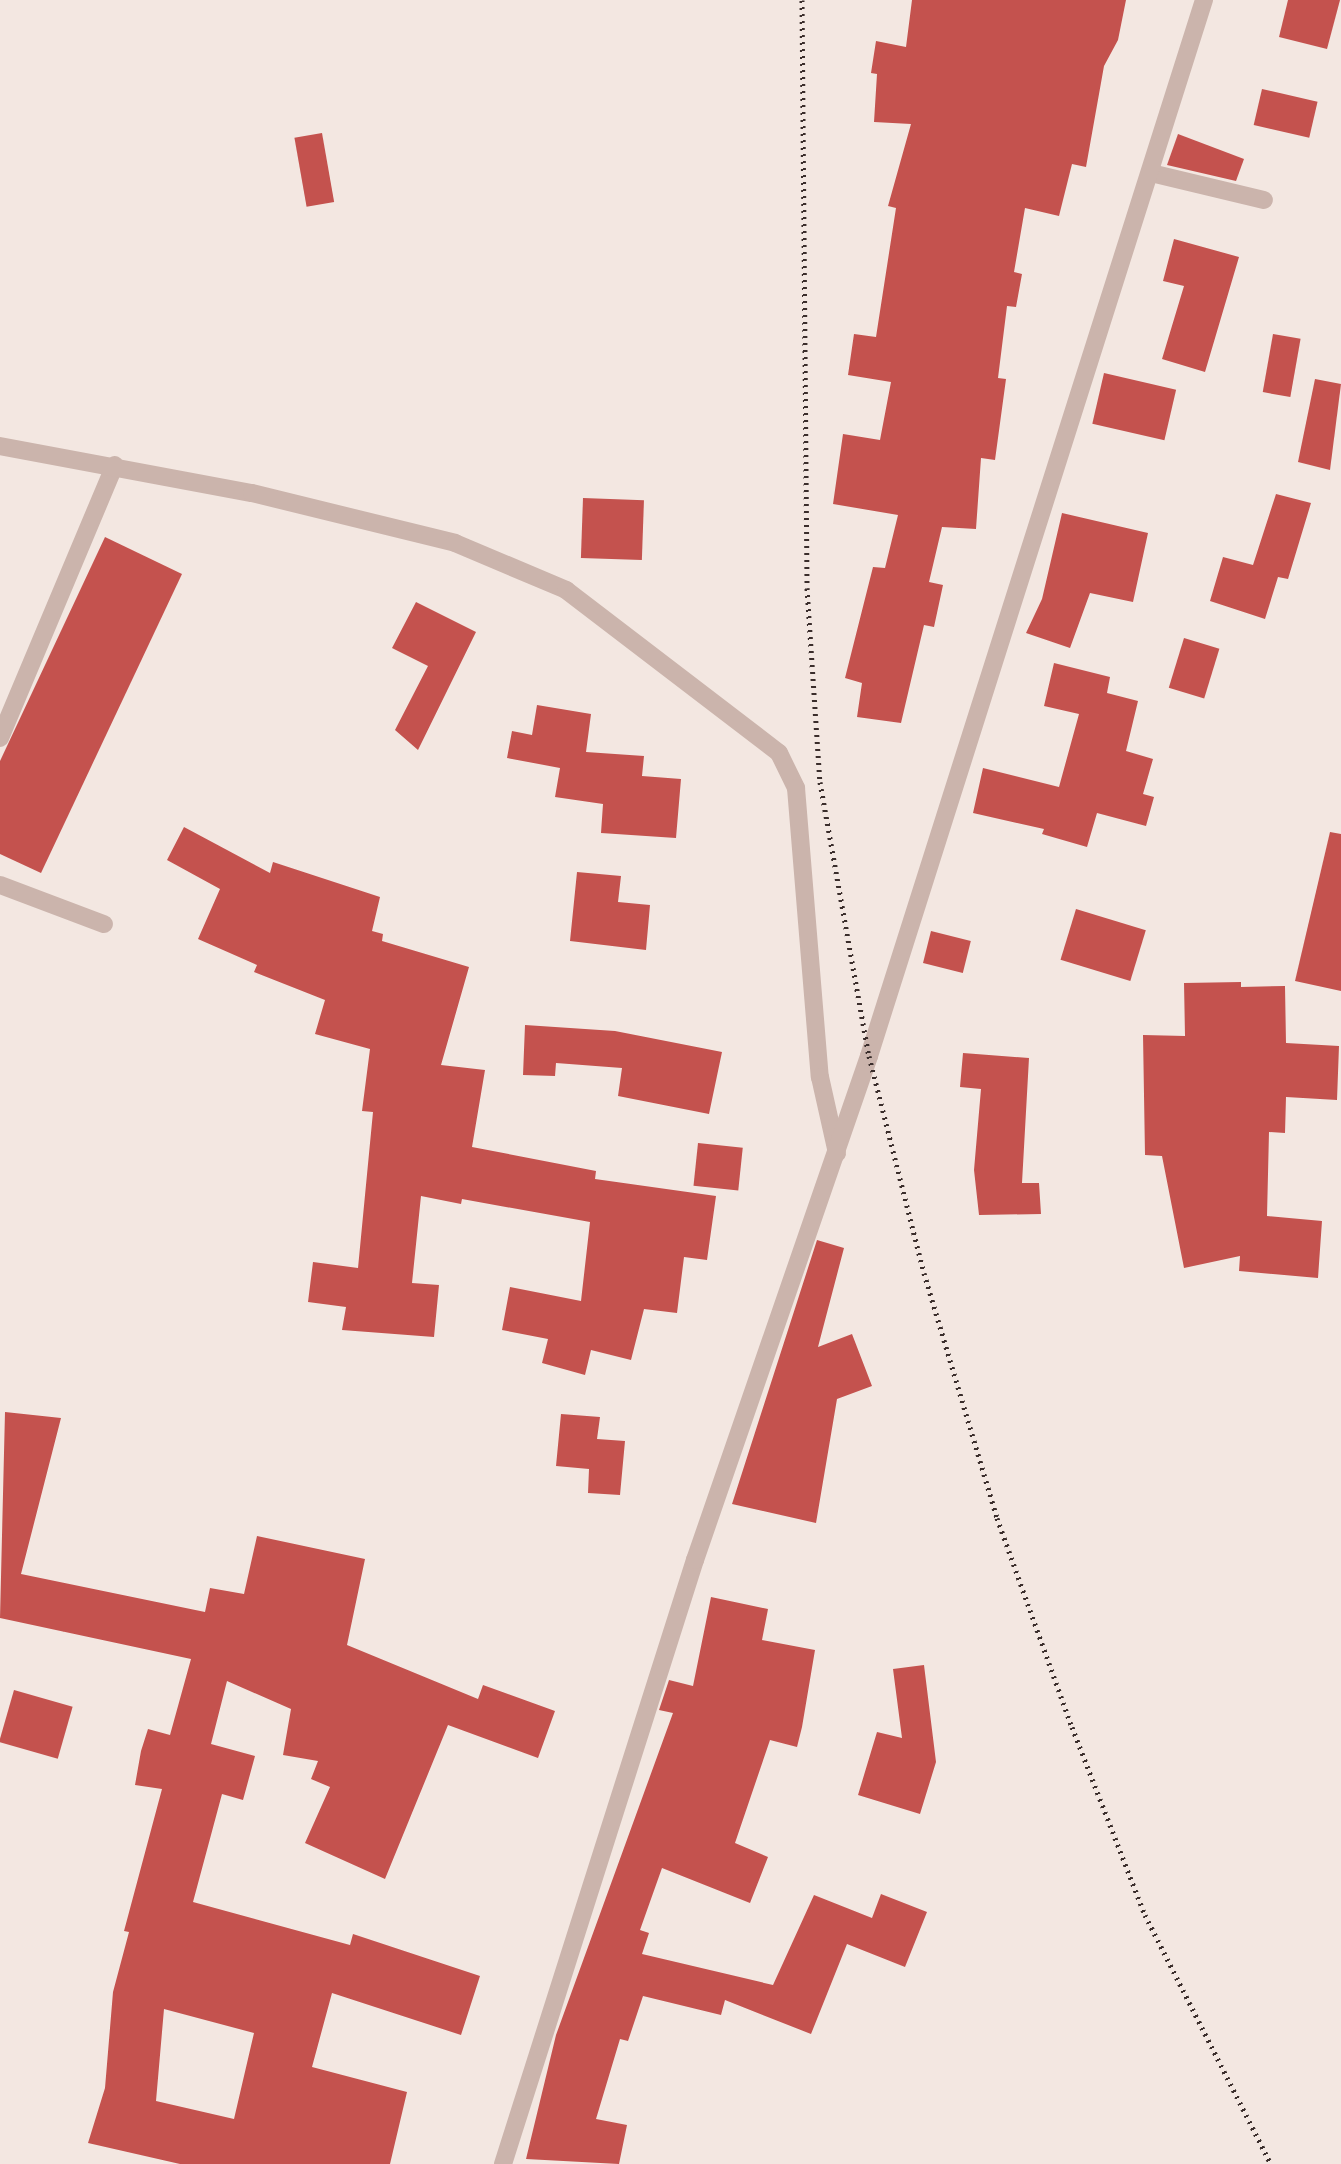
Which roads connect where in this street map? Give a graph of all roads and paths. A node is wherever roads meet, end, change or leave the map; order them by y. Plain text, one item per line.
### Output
1 (1204, 0) edge
2 (1151, 173) junction
3 (1264, 200) dead end
4 (0, 446) edge
5 (115, 465) junction
6 (0, 738) edge
7 (0, 885) edge
8 (104, 924) dead end
9 (837, 1153) junction
10 (503, 2164) edge

1 - 2 street
2 - 3 street
2 - 9 street
4 - 5 street
5 - 6 street
5 - 9 street
7 - 8 street
9 - 10 street

